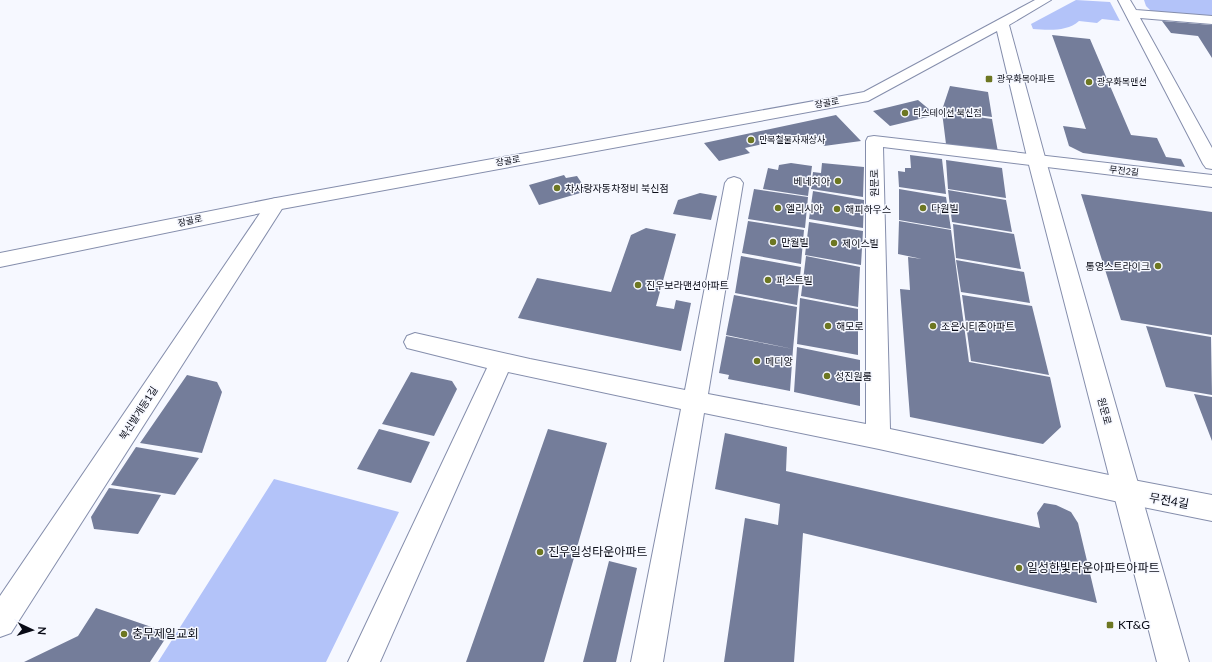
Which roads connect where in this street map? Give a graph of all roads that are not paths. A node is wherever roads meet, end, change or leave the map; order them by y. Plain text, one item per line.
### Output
1 (1045, 0) edge
2 (1127, 6) edge
3 (1212, 20) edge
4 (1002, 24) junction
5 (1037, 161) junction
6 (1212, 164) edge
7 (1212, 181) edge
8 (734, 182) dead end
9 (276, 204) junction
10 (0, 260) edge
11 (415, 342) dead end
12 (500, 362) junction
13 (695, 402) junction
14 (878, 438) junction
15 (1127, 493) junction
16 (1212, 508) edge
17 (0, 622) edge
18 (364, 662) edge
19 (647, 662) edge
20 (1173, 662) edge

1 - 4 street
2 - 3 street
2 - 6 street
4 - 5 street, 원문로
4 - 9 street, 장골로
5 - 7 street, 무전2길
5 - 14 street, 원문로
5 - 15 street, 원문로
8 - 13 street
9 - 10 street, 장골로
9 - 17 street, 북신발개등1길
11 - 12 street, 무전4길
12 - 13 street, 무전4길
12 - 18 street
13 - 14 street, 무전4길
13 - 19 street
14 - 15 street, 무전4길
15 - 16 street, 무전4길
15 - 20 street, 원문로

